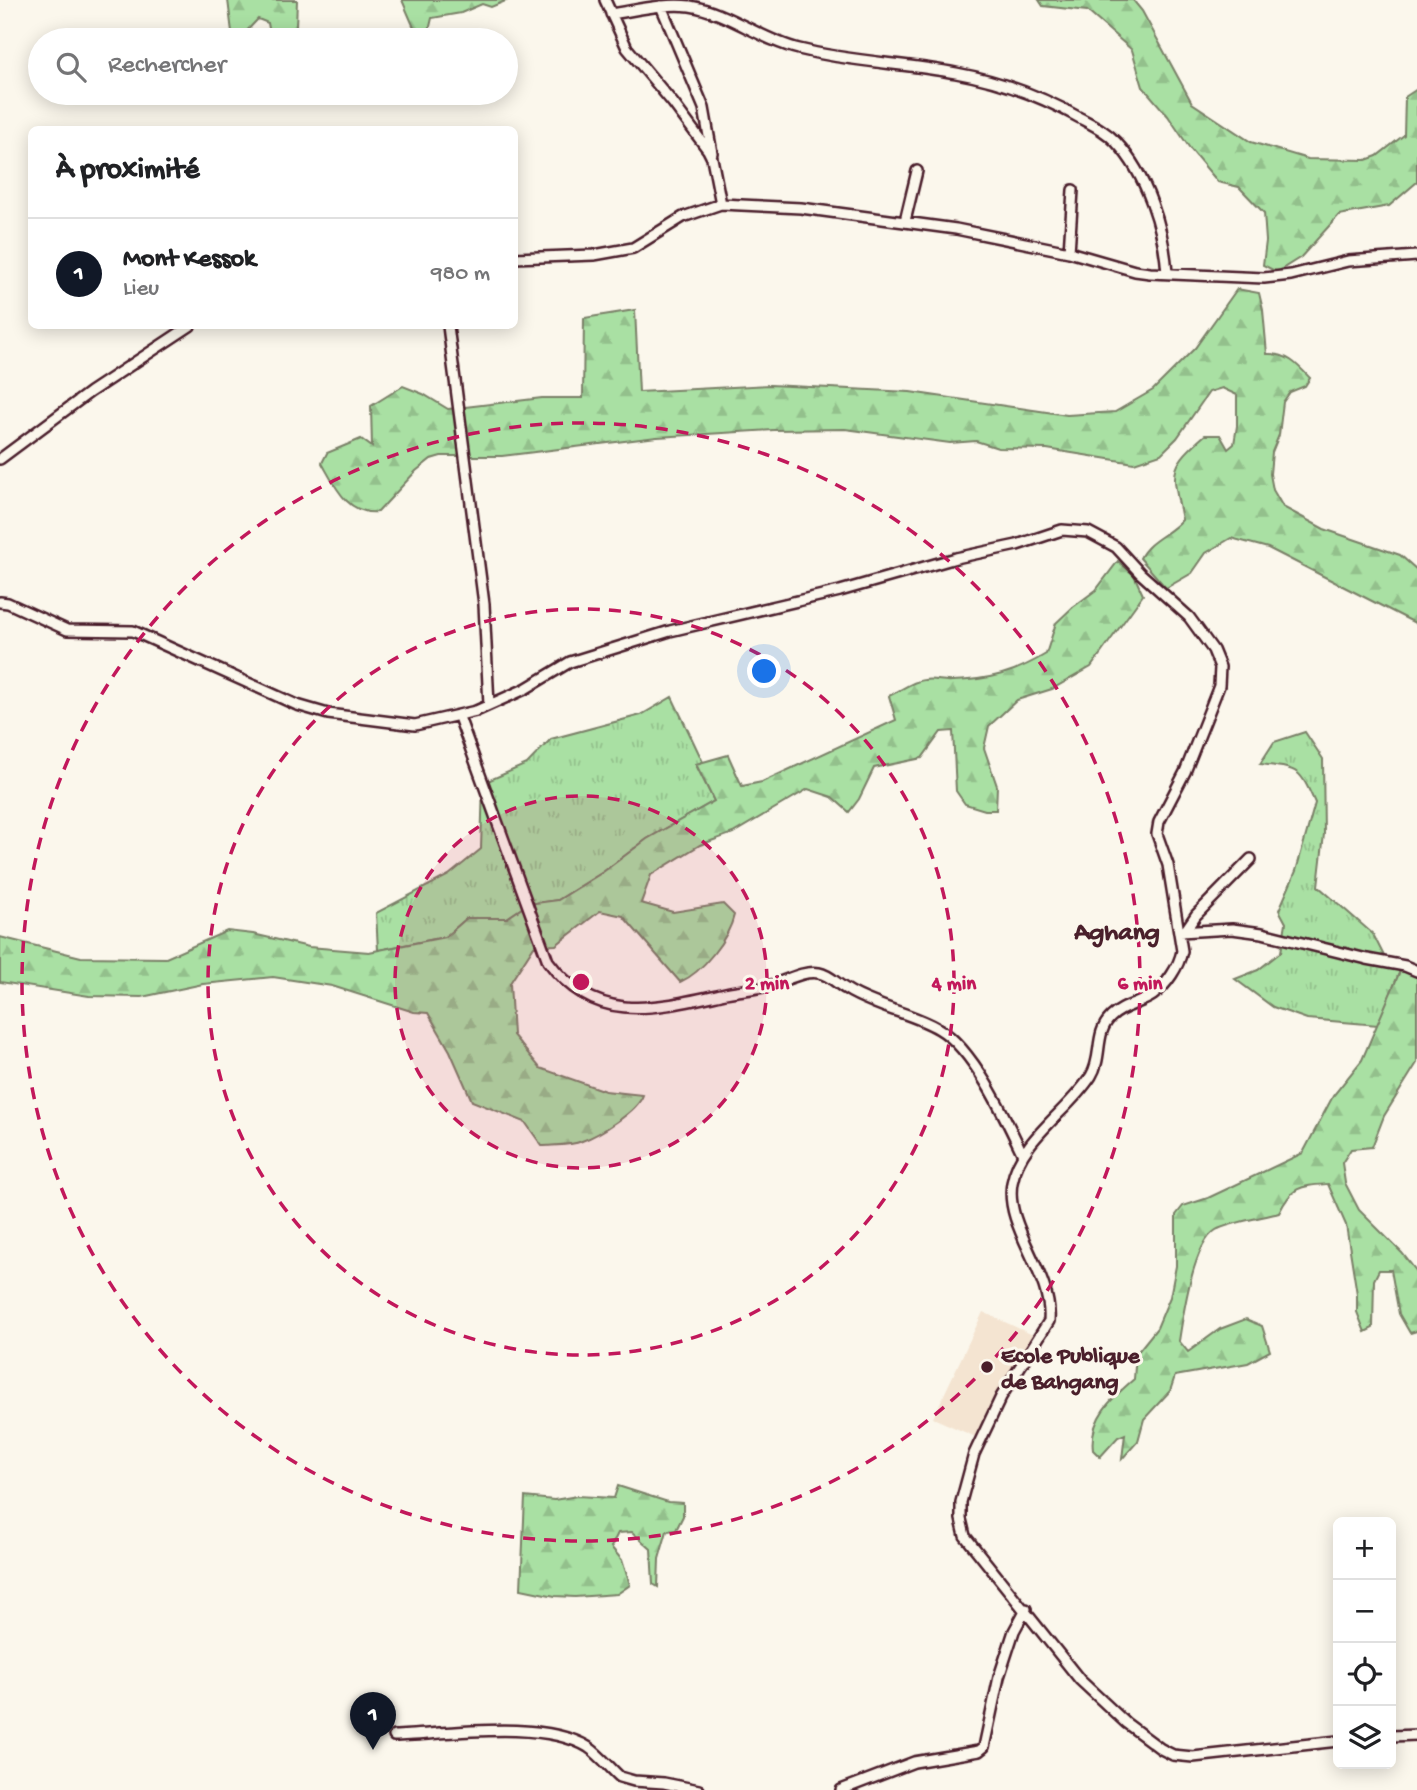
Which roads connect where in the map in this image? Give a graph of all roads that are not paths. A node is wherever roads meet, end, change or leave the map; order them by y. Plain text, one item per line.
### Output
1 (605, 0) edge
2 (661, 6) junction
3 (611, 15) junction
4 (712, 158) junction
5 (916, 171) dead end
6 (1073, 190) dead end
7 (720, 204) junction
8 (905, 221) junction
9 (1069, 252) junction
10 (1417, 256) edge
11 (518, 258) edge
12 (1167, 273) junction
13 (185, 329) edge
14 (448, 329) edge
15 (0, 459) edge
16 (0, 602) edge
17 (489, 705) junction
18 (459, 717) junction
19 (1251, 859) dead end
20 (1183, 931) junction
21 (1417, 971) edge
22 (1023, 1156) junction
23 (1026, 1609) junction
24 (1417, 1735) edge
25 (394, 1736) dead end
26 (1396, 1737) edge
27 (1333, 1742) edge
28 (699, 1790) edge
29 (841, 1790) edge

1 - 3 street
2 - 3 street
2 - 4 street
2 - 12 street
3 - 4 street
4 - 7 street
5 - 8 street
6 - 9 street
7 - 8 street
7 - 11 street
8 - 9 street
9 - 12 street
10 - 12 street
13 - 15 street
14 - 17 street
16 - 18 street
17 - 18 street
17 - 20 street
18 - 22 street
19 - 20 street
20 - 21 street
20 - 22 street
22 - 23 street
23 - 27 street
23 - 29 street
24 - 26 street
25 - 28 street

